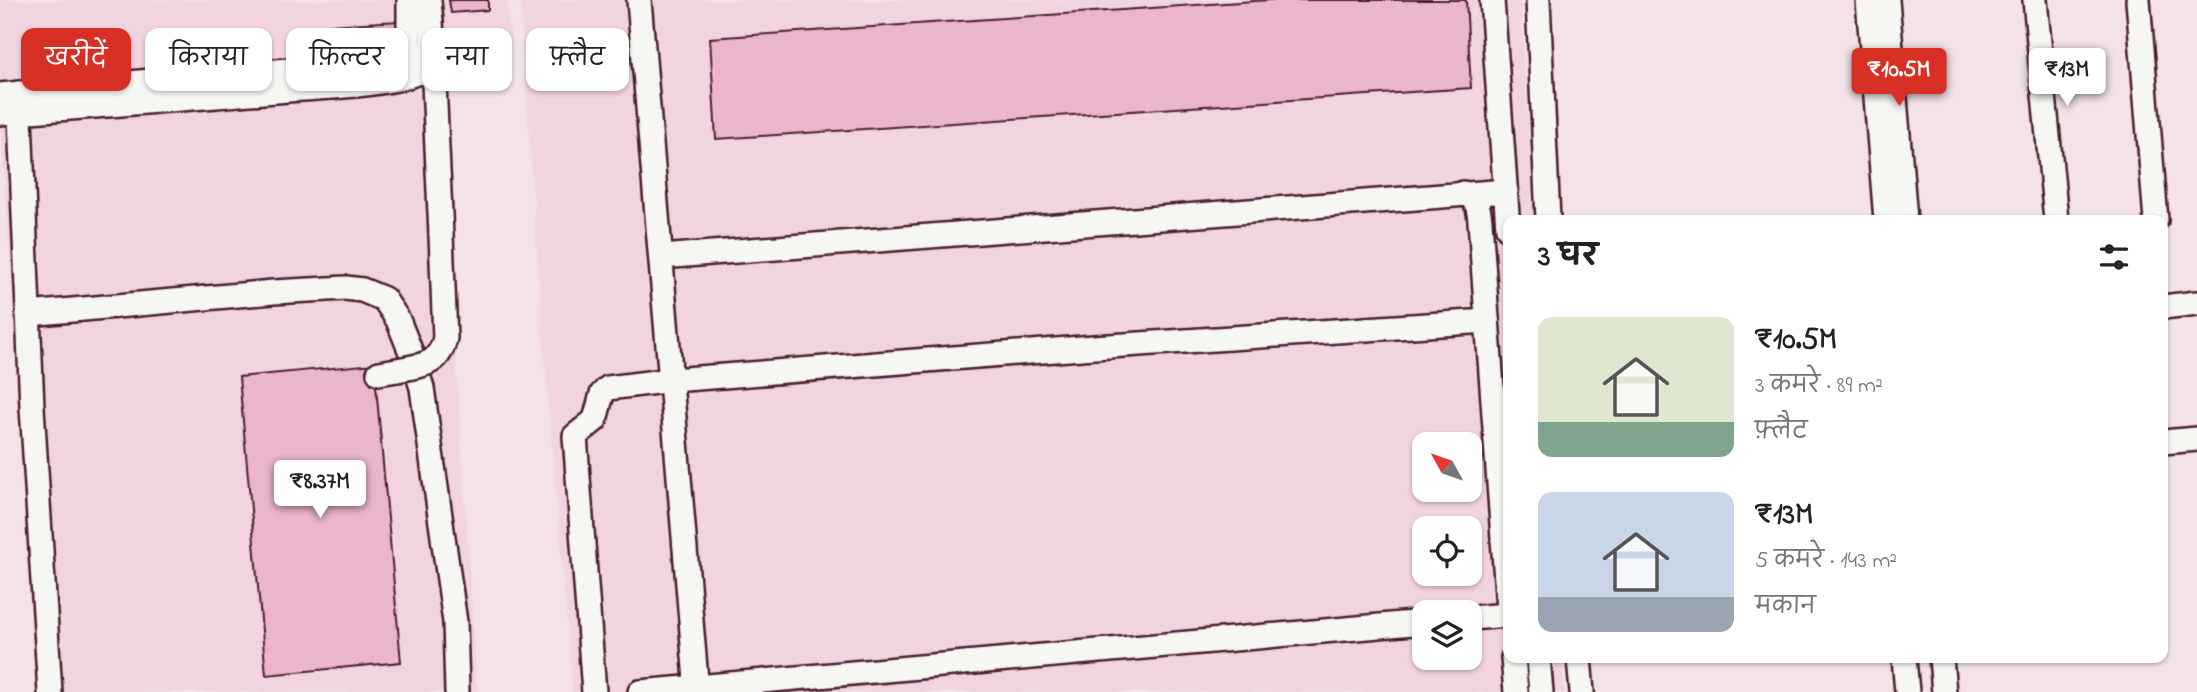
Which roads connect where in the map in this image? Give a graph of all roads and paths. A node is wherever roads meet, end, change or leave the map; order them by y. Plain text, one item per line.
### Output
1 (409, 0) edge
2 (429, 0) edge
3 (639, 0) edge
4 (1492, 0) edge
5 (1538, 0) edge
6 (1868, 0) edge
7 (1887, 0) edge
8 (2035, 0) edge
9 (2138, 0) edge
10 (413, 62) junction
11 (10, 103) edge
12 (1506, 191) junction
13 (1463, 193) junction
14 (1507, 215) edge
15 (1548, 215) edge
16 (1886, 215) edge
17 (1905, 215) edge
18 (2056, 215) edge
19 (2156, 215) edge
20 (661, 257) junction
21 (2197, 303) edge
22 (2168, 305) edge
23 (28, 314) junction
24 (1487, 321) junction
25 (388, 371) dead end
26 (672, 380) junction
27 (2197, 439) edge
28 (2168, 442) edge
29 (1503, 540) edge
30 (1503, 615) edge
31 (1482, 617) edge
32 (1412, 623) edge
33 (1513, 663) edge
34 (1538, 663) edge
35 (1579, 663) edge
36 (1904, 663) edge
37 (1941, 663) edge
38 (697, 690) edge
39 (50, 692) edge
40 (457, 692) edge
41 (594, 692) edge
42 (640, 692) edge
43 (1516, 692) edge
44 (1541, 692) edge
45 (1582, 692) edge
46 (1907, 692) edge
47 (1944, 692) edge

1 - 10 street
2 - 10 street
3 - 20 street
4 - 12 street
5 - 15 street
6 - 16 street
7 - 17 street
8 - 18 street
9 - 19 street
10 - 11 street
10 - 25 street, bridge
11 - 23 street
12 - 13 street
12 - 14 street
13 - 20 street
13 - 24 street
20 - 26 street
21 - 22 street
23 - 39 street
23 - 40 street
24 - 26 street
24 - 29 street
26 - 38 street
26 - 41 street
27 - 28 street
30 - 31 street
32 - 38 street
33 - 43 street
34 - 44 street
35 - 45 street
36 - 46 street
37 - 47 street
38 - 42 street

